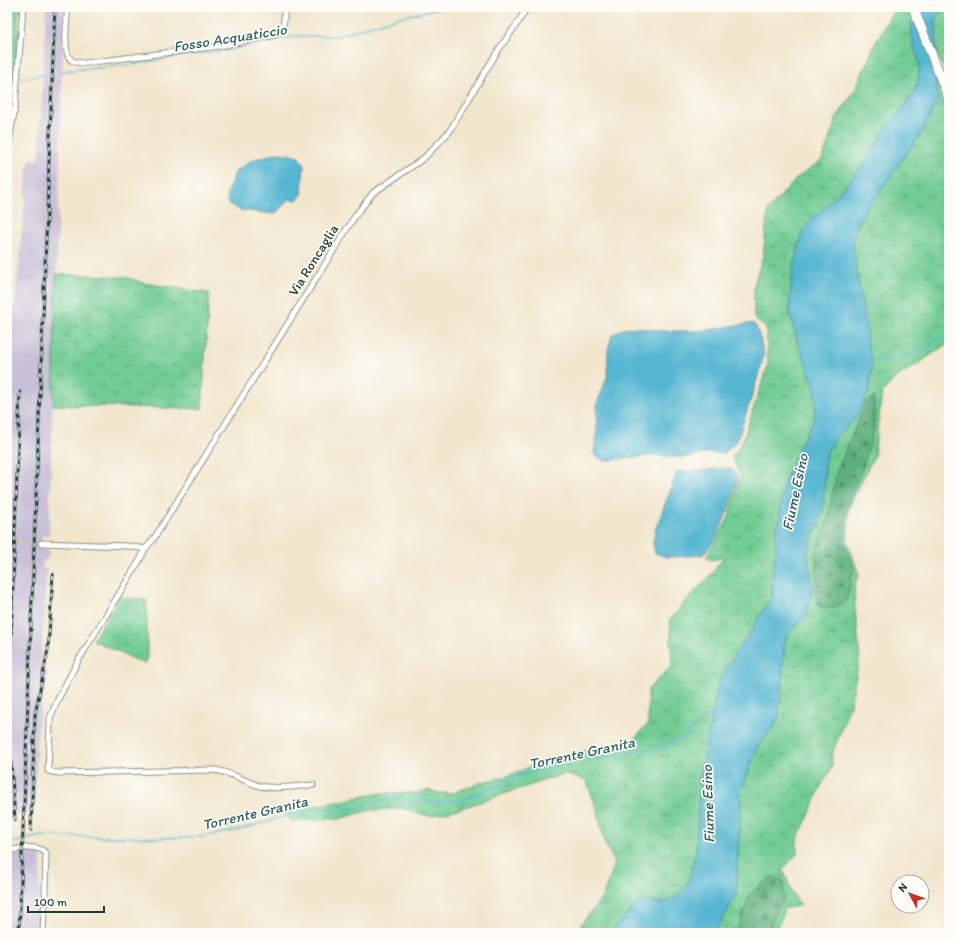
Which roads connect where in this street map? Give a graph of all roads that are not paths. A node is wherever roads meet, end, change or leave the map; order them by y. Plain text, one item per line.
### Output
1 (23, 7) edge
2 (68, 7) edge
3 (284, 7) edge
4 (527, 7) edge
5 (913, 7) edge
6 (919, 7) edge
7 (949, 82) edge
8 (949, 98) edge
9 (8, 145) edge
10 (7, 153) edge
11 (41, 543) tunnel mouth
12 (145, 549) junction
13 (313, 785) dead end
14 (7, 850) edge
15 (43, 933) edge

1 - 9 street
2 - 3 street
4 - 12 street, Via Roncaglia
5 - 8 highway
6 - 7 highway
9 - 10 street
11 - 12 street
12 - 13 street, Via Roncaglia
14 - 15 street

